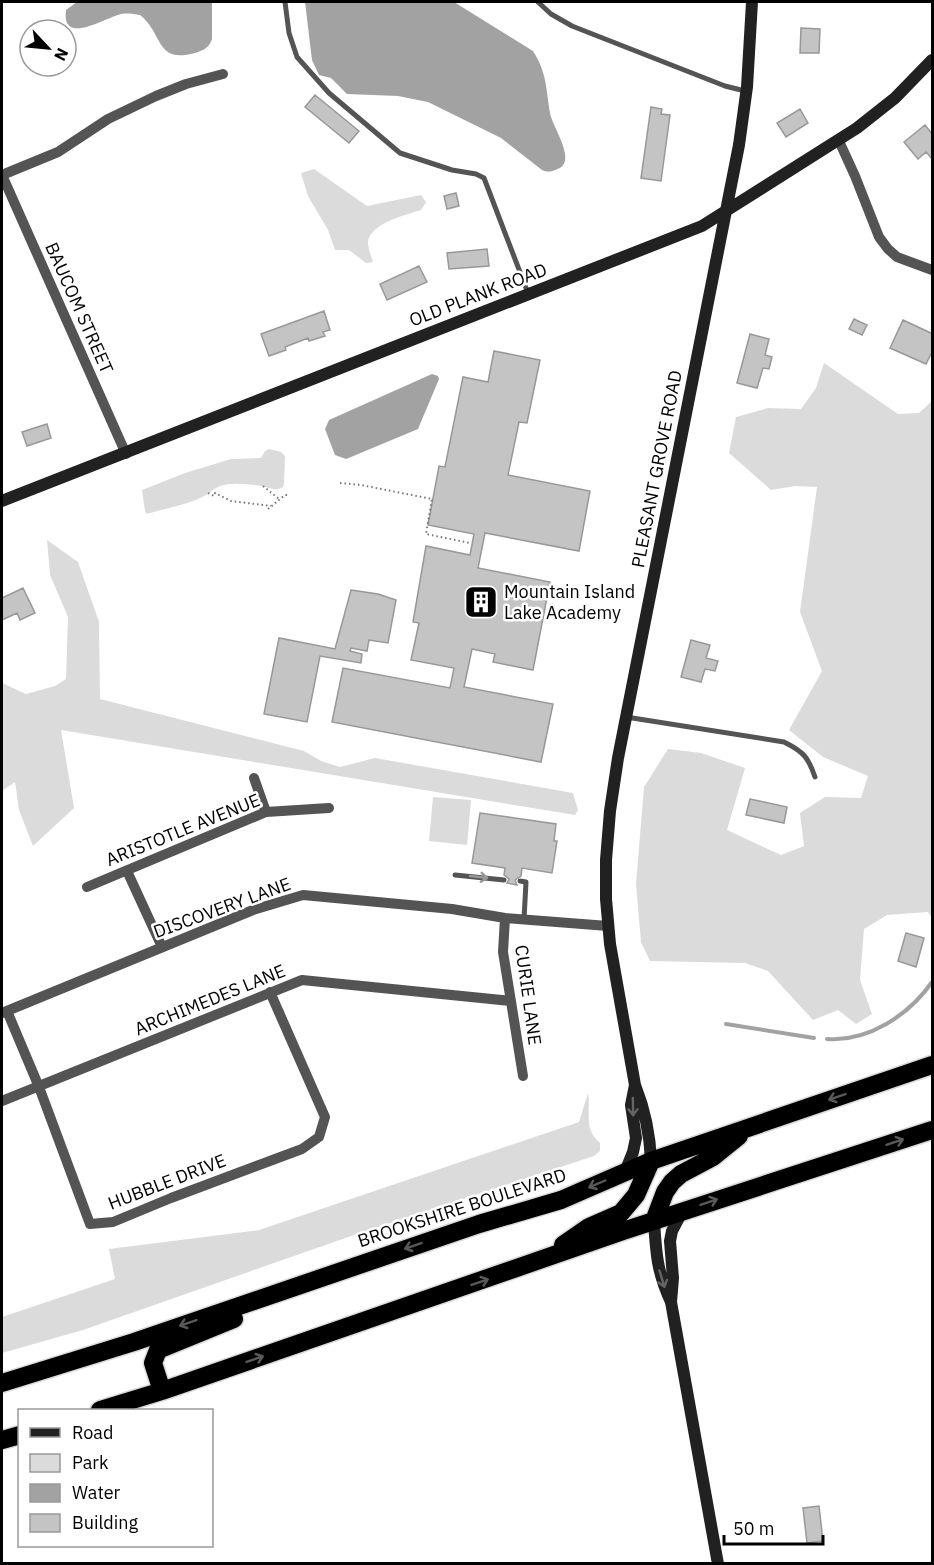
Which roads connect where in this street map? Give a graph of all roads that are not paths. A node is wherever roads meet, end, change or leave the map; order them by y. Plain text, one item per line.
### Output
1 (285, 2) edge
2 (538, 2) edge
3 (752, 2) edge
4 (933, 60) edge
5 (224, 74) dead end
6 (747, 91) junction
7 (838, 141) junction
8 (2, 175) edge
9 (727, 211) junction
10 (933, 270) edge
11 (528, 294) junction
12 (126, 454) junction
13 (2, 501) edge
14 (626, 717) junction
15 (815, 777) dead end
16 (254, 778) dead end
17 (328, 808) dead end
18 (266, 813) junction
19 (127, 871) junction
20 (455, 875) dead end
21 (504, 880) dead end
22 (520, 882) dead end
23 (87, 887) dead end
24 (506, 918) junction
25 (524, 919) junction
26 (608, 926) junction
27 (162, 947) junction
28 (270, 992) junction
29 (511, 1001) junction
30 (4, 1012) edge
31 (933, 1065) edge
32 (524, 1076) dead end
33 (634, 1085) junction
34 (39, 1087) junction
35 (2, 1101) edge
36 (750, 1127) junction
37 (933, 1130) edge
38 (651, 1161) junction
39 (625, 1172) junction
40 (682, 1212) junction
41 (654, 1221) junction
42 (541, 1261) junction
43 (352, 1267) junction
44 (671, 1302) junction
45 (2, 1383) edge
46 (162, 1391) junction
47 (103, 1409) edge
48 (18, 1436) edge
49 (2, 1440) edge
50 (718, 1563) edge

1 - 11 lane
2 - 6 lane
3 - 6 street, PLEASANT GROVE ROAD
4 - 7 street, OLD PLANK ROAD
5 - 8 street
6 - 9 street, PLEASANT GROVE ROAD
7 - 9 street, OLD PLANK ROAD
7 - 10 street
8 - 12 street, BAUCOM STREET
9 - 11 street, OLD PLANK ROAD
9 - 14 street, PLEASANT GROVE ROAD
11 - 12 street, OLD PLANK ROAD
12 - 13 street, OLD PLANK ROAD
14 - 15 lane
14 - 26 street, PLEASANT GROVE ROAD
16 - 18 street
17 - 18 street, ARISTOTLE AVENUE
18 - 19 street, ARISTOTLE AVENUE
19 - 23 street, ARISTOTLE AVENUE
19 - 27 street
20 -> 21 lane
22 - 25 lane
24 - 25 street, DISCOVERY LANE
24 - 27 street, DISCOVERY LANE
24 - 29 street, CURIE LANE
25 - 26 street, DISCOVERY LANE
26 - 33 street, PLEASANT GROVE ROAD
27 - 30 street, DISCOVERY LANE
28 - 29 street, ARCHIMEDES LANE
28 - 34 street, ARCHIMEDES LANE
28 - 34 street, HUBBLE DRIVE
29 - 32 street, CURIE LANE
30 - 34 street, HUBBLE DRIVE
31 -> 36 highway, BROOKSHIRE BOULEVARD
33 - 38 street, PLEASANT GROVE ROAD
33 -> 39 street, PLEASANT GROVE ROAD
34 - 35 street, ARCHIMEDES LANE
36 - 38 highway, BROOKSHIRE BOULEVARD
36 - 41 highway
40 -> 37 highway
38 - 39 highway, BROOKSHIRE BOULEVARD
38 - 42 highway
39 -> 43 highway, BROOKSHIRE BOULEVARD
40 - 41 highway
40 - 44 street
41 - 42 highway
41 -> 44 street
46 -> 42 highway
43 -> 45 highway, BROOKSHIRE BOULEVARD
43 - 46 highway
44 - 50 street
46 - 47 highway
48 - 49 highway

